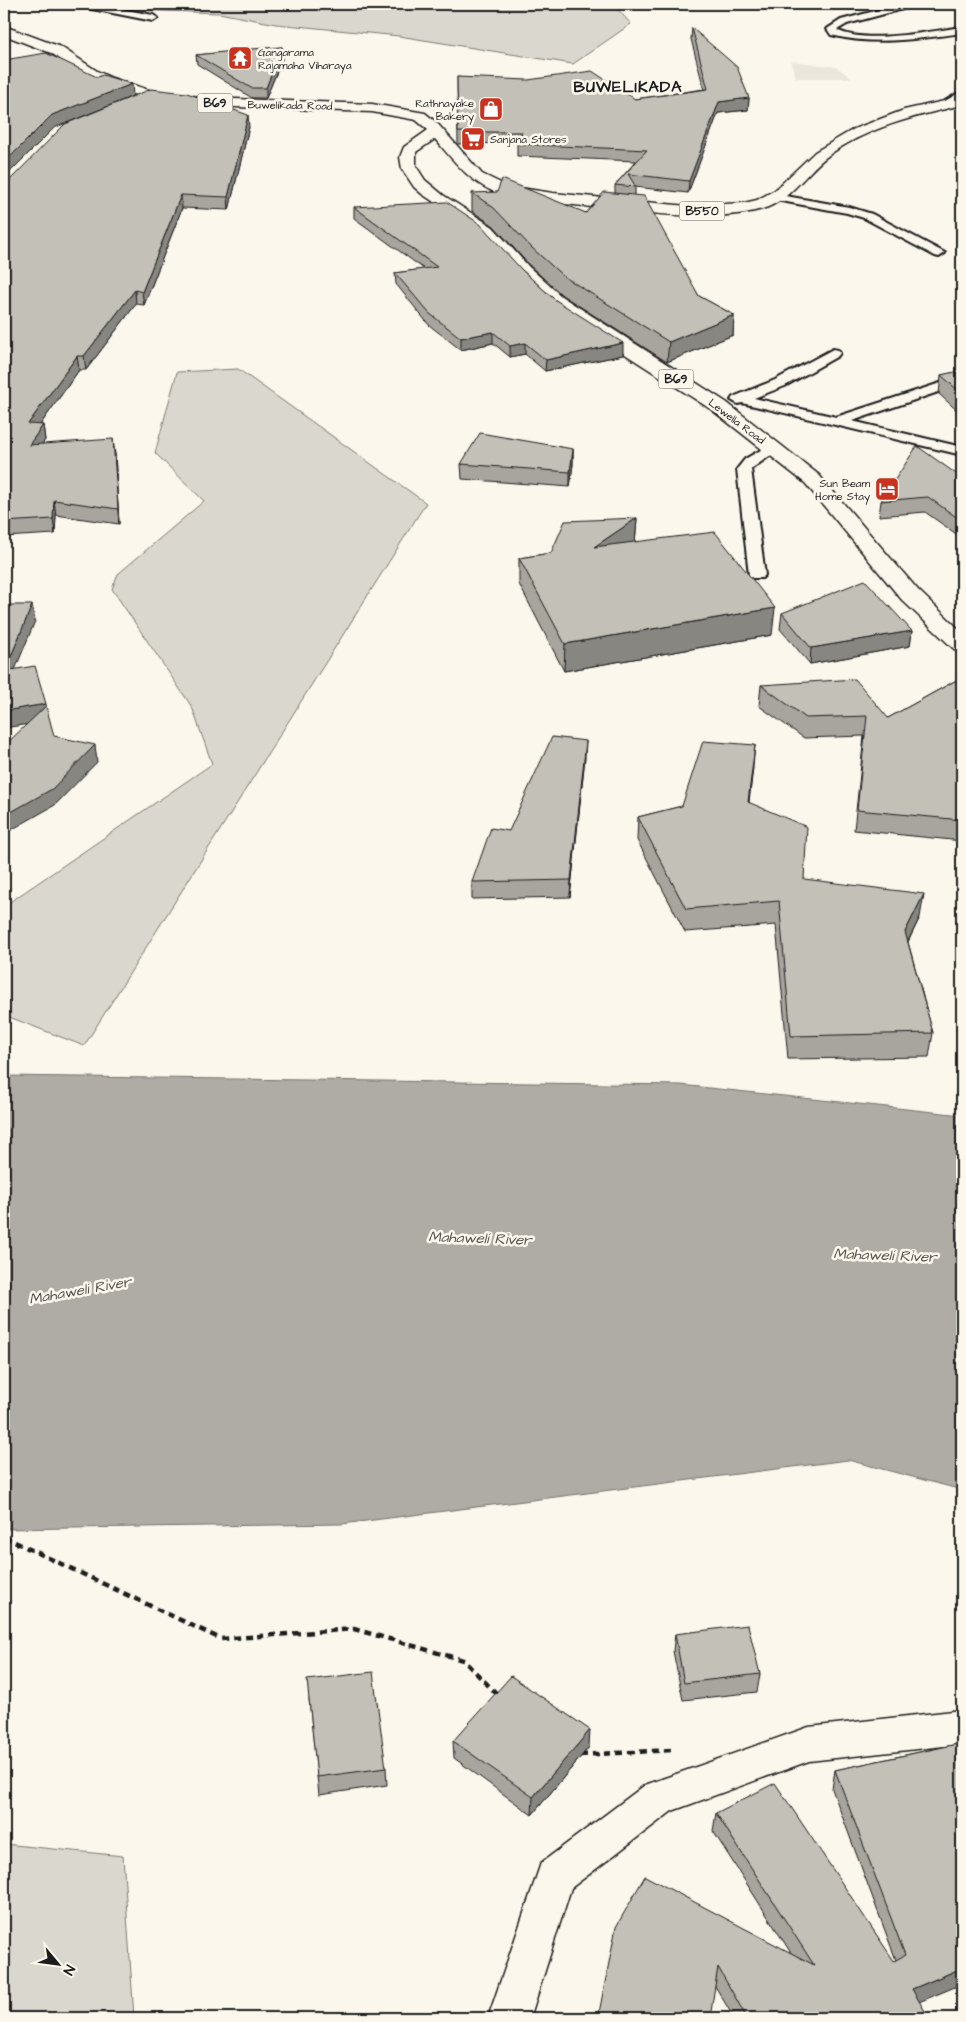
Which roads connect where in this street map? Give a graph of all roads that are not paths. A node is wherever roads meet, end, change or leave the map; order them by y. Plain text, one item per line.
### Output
1 (82, 4) edge
2 (911, 4) edge
3 (153, 18) dead end
4 (4, 30) edge
5 (962, 30) edge
6 (962, 94) edge
7 (962, 101) edge
8 (945, 104) junction
9 (435, 132) junction
10 (774, 197) junction
11 (939, 253) dead end
12 (833, 353) dead end
13 (962, 380) edge
14 (741, 399) junction
15 (720, 406) junction
16 (835, 422) junction
17 (773, 447) junction
18 (962, 451) edge
19 (757, 575) dead end
20 (962, 644) edge
21 (962, 1727) edge
22 (511, 2018) edge

1 - 3 lane
2 - 5 lane
4 - 9 main road, Buwelikada Road / B69
6 - 8 lane
7 - 8 main road, B550
8 - 10 main road, B550
9 - 10 main road, B550
9 - 15 main road, Lewella Road / B69
10 - 11 lane
12 - 14 lane
13 - 16 lane
14 - 15 lane
14 - 16 lane
15 - 17 main road, Lewella Road / B69
16 - 18 lane
17 - 19 lane
17 - 20 main road, Lewella Road / B69
21 - 22 main road

